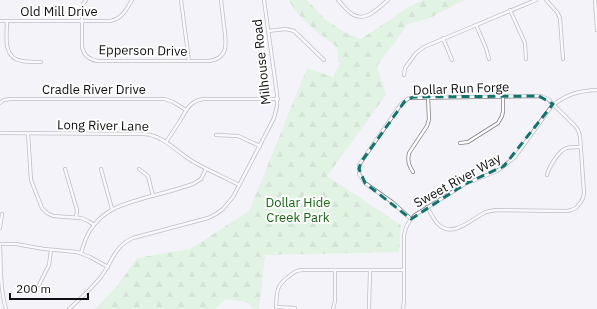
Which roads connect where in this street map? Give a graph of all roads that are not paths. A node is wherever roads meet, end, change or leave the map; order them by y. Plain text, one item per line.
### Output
1 (86, 0) edge
2 (132, 0) edge
3 (181, 0) edge
4 (221, 0) edge
5 (264, 0) edge
6 (338, 0) edge
7 (388, 0) edge
8 (536, 0) edge
9 (546, 0) edge
10 (595, 0) edge
11 (510, 10) junction
12 (0, 21) edge
13 (7, 21) junction
14 (82, 21) junction
15 (476, 24) junction
16 (597, 30) edge
17 (268, 31) junction
18 (443, 38) junction
19 (526, 59) dead end
20 (563, 59) dead end
21 (324, 60) dead end
22 (452, 60) dead end
23 (489, 60) dead end
24 (189, 61) junction
25 (41, 62) dead end
26 (404, 75) dead end
27 (597, 90) edge
28 (503, 96) junction
29 (428, 97) junction
30 (278, 99) junction
31 (0, 102) edge
32 (553, 104) junction
33 (186, 110) junction
34 (0, 133) edge
35 (28, 134) junction
36 (216, 135) dead end
37 (166, 142) junction
38 (460, 143) dead end
39 (260, 146) junction
40 (580, 147) junction
41 (101, 169) dead end
42 (139, 169) dead end
43 (206, 169) junction
44 (65, 170) dead end
45 (413, 172) dead end
46 (547, 174) dead end
47 (239, 185) junction
48 (153, 196) junction
49 (427, 207) junction
50 (112, 209) junction
51 (2, 214) dead end
52 (76, 218) junction
53 (410, 219) junction
54 (94, 225) junction
55 (0, 228) edge
56 (0, 245) edge
57 (51, 250) junction
58 (81, 253) junction
59 (108, 267) junction
60 (335, 270) junction
61 (370, 270) junction
62 (404, 270) junction
63 (39, 285) dead end
64 (276, 308) edge
65 (295, 308) edge
66 (6, 309) edge
67 (69, 309) edge
68 (333, 309) edge
69 (369, 309) edge
70 (404, 309) edge

1 - 14 street, Epperson Drive
2 - 14 street, Old Mill Drive
3 - 24 street
4 - 24 street, Epperson Drive
5 - 17 street, Milhouse Road
6 - 7 street
8 - 11 street
9 - 20 street
10 - 16 street
11 - 15 street
11 - 19 street
12 - 13 street, Old Mill Drive
13 - 14 street, Old Mill Drive
13 - 25 street
14 - 24 street, Epperson Drive
15 - 18 street
15 - 23 street
17 - 21 street
17 - 30 street, Milhouse Road
18 - 22 street
18 - 26 street
27 - 32 street, Sweet River Way
28 - 29 street, Dollar Run Forge
28 - 32 street, Dollar Run Forge
28 - 38 street
29 - 45 street
29 - 53 street, Dollar Run Forge
30 - 33 street
30 - 39 street, Milhouse Road
31 - 33 street, Cradle River Drive
32 - 40 street, Dollar Run Forge
32 - 49 street, Sweet River Way
33 - 37 street
34 - 35 street, Long River Lane
35 - 37 street, Long River Lane
35 - 52 street
36 - 39 street
37 - 43 street, Long River Lane
39 - 47 street, Milhouse Road
40 - 46 street
40 - 49 street, Dollar Run Forge
41 - 50 street
42 - 48 street
43 - 47 street, Long River Lane
43 - 48 street
44 - 52 street
47 - 59 street, Milhouse Road
48 - 50 street
49 - 53 street, Sweet River Way
50 - 54 street
51 - 55 street
52 - 54 street
53 - 62 street, Sweet River Way
54 - 58 street
56 - 57 street
56 - 66 street
57 - 58 street
57 - 63 street
58 - 59 street
59 - 67 street, Milhouse Road
60 - 61 street
60 - 64 street
60 - 68 street
61 - 62 street
61 - 69 street
62 - 70 street, Sweet River Way
64 - 65 street

